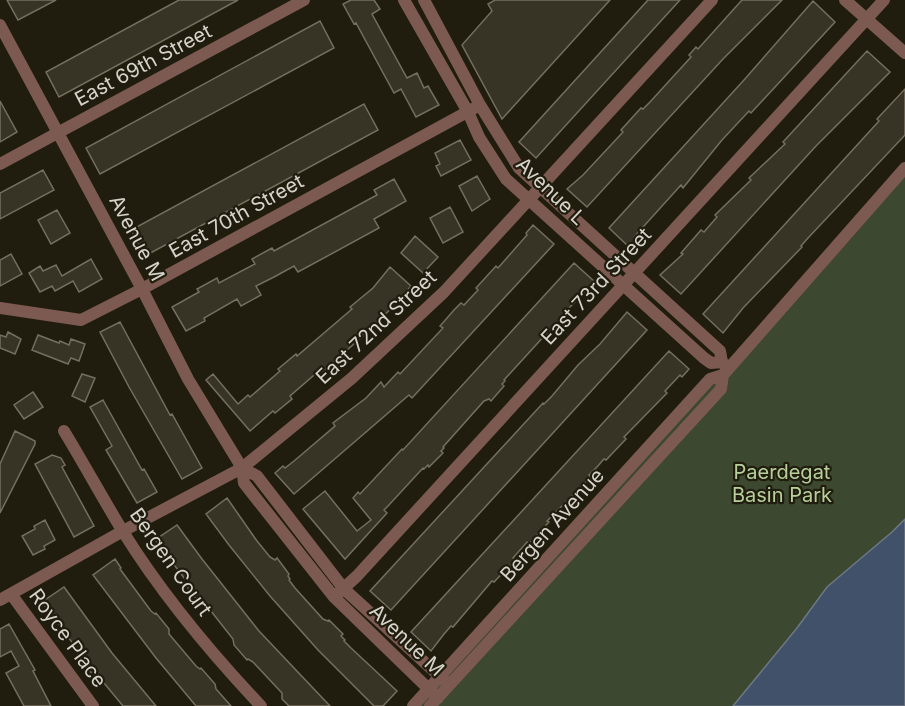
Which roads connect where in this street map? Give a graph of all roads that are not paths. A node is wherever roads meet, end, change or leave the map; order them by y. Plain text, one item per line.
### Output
1 (304, 0) edge
2 (404, 0) edge
3 (424, 0) edge
4 (712, 0) edge
5 (845, 0) edge
6 (884, 0) edge
7 (866, 20) junction
8 (0, 25) edge
9 (905, 53) edge
10 (480, 105) junction
11 (468, 112) junction
12 (58, 133) junction
13 (0, 164) edge
14 (905, 168) edge
15 (540, 188) junction
16 (528, 201) junction
17 (635, 272) junction
18 (623, 285) junction
19 (142, 289) junction
20 (0, 308) edge
21 (725, 368) junction
22 (64, 431) dead end
23 (242, 468) junction
24 (123, 531) junction
25 (339, 593) junction
26 (5, 597) edge
27 (445, 681) junction
28 (432, 698) edge
29 (93, 706) edge
30 (261, 706) edge
31 (413, 706) edge

1 - 12 street, East 69th Street
2 - 11 street, Avenue L
3 - 10 street, Avenue L
4 - 15 street, East 72nd Street
5 - 7 street
6 - 7 street, East 73rd Street
7 - 9 street
7 - 17 street, East 73rd Street
8 - 12 street, Avenue M
10 - 11 street, East 70th Street
10 - 15 street, Avenue L
11 - 16 street, Avenue L
11 - 19 street, East 70th Street
12 - 13 street, East 69th Street
12 - 19 street, Avenue M
14 - 21 street, Bergen Avenue
15 - 16 street, East 72nd Street
15 - 17 street, Avenue L
16 - 18 street, Avenue L
16 - 23 street, East 72nd Street
17 - 18 street, East 73rd Street
17 - 21 street, Avenue L
18 - 21 street, Avenue L
18 - 25 street, East 73rd Street
19 - 20 street, East 70th Street
19 - 23 street, Avenue M
21 - 27 street, Bergen Avenue
22 - 24 street, Bergen Court
23 - 24 street, East 72nd Street
23 - 25 street, Avenue M
24 - 26 street, East 72nd Street
24 - 30 street, Bergen Court
25 - 27 street, Avenue M
25 - 28 street, Avenue M
26 - 29 street, Royce Place
27 - 28 street, Bergen Avenue
28 - 31 street, Bergen Avenue

